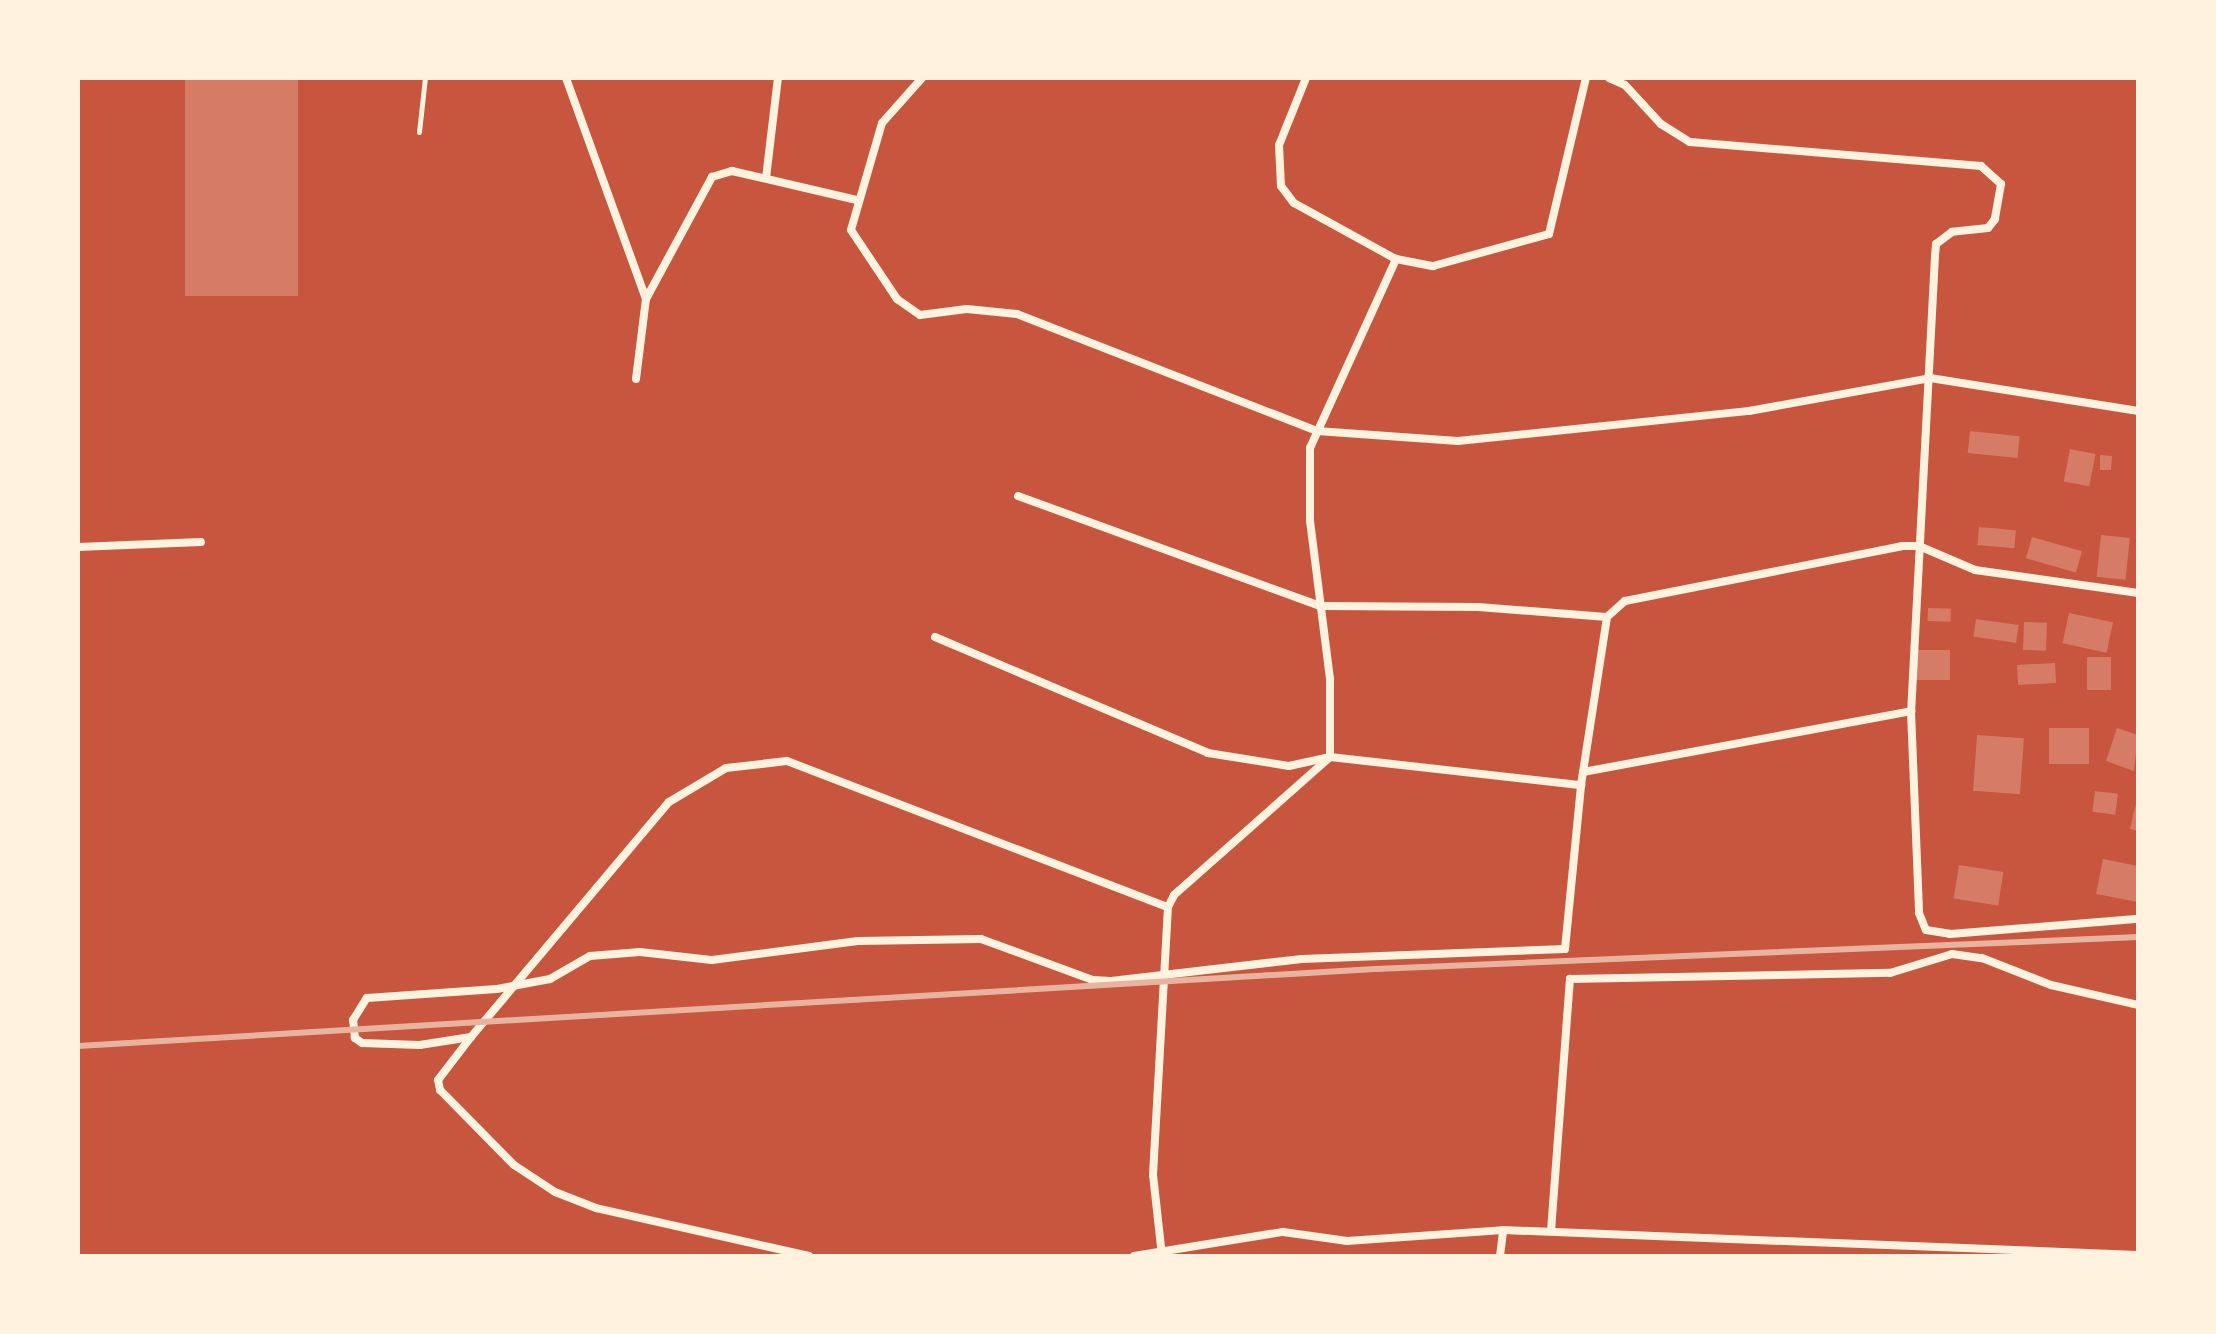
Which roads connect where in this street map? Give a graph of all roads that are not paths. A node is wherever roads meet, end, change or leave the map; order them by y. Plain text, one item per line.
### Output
1 (425, 78) edge
2 (566, 78) edge
3 (778, 78) edge
4 (922, 78) edge
5 (1306, 78) edge
6 (1586, 78) edge
7 (1609, 78) edge
8 (419, 132) dead end
9 (766, 178) junction
10 (857, 200) junction
11 (1396, 259) junction
12 (646, 299) junction
13 (1930, 378) junction
14 (636, 379) dead end
15 (2138, 411) edge
16 (1317, 431) junction
17 (1018, 496) dead end
18 (201, 542) dead end
19 (1919, 546) junction
20 (78, 547) edge
21 (2138, 593) edge
22 (1321, 606) junction
23 (1607, 617) junction
24 (935, 637) dead end
25 (1911, 711) junction
26 (1330, 757) junction
27 (1583, 772) junction
28 (1581, 785) junction
29 (1168, 907) junction
30 (2138, 919) edge
31 (1950, 934) junction
32 (1952, 954) junction
33 (1163, 974) junction
34 (514, 986) junction
35 (2138, 1005) edge
36 (471, 1037) junction
37 (1503, 1230) junction
38 (1551, 1231) junction
39 (1161, 1252) edge
40 (2138, 1255) edge
41 (809, 1256) edge
42 (1134, 1256) edge
43 (1500, 1256) edge
44 (2084, 1256) edge

1 - 8 lane
2 - 12 street
3 - 9 street
4 - 10 street
5 - 11 street
6 - 11 street
7 - 13 street
9 - 10 street
9 - 12 street
10 - 16 street
11 - 16 street
12 - 14 street
13 - 15 street
13 - 16 street
13 - 19 street
16 - 22 street
17 - 22 street
18 - 20 street
19 - 21 street
19 - 23 street
19 - 25 street
22 - 23 street
22 - 26 street
23 - 27 street
24 - 26 street
25 - 27 street
25 - 31 street
26 - 28 street
26 - 29 street
27 - 28 street
28 - 33 street
29 - 33 street
29 - 34 street
30 - 31 street
31 - 32 street
32 - 35 street
32 - 38 street
33 - 34 street
33 - 39 street
34 - 36 street
34 - 36 street
36 - 41 street
37 - 38 street
37 - 39 street
37 - 43 street
38 - 44 street
39 - 42 street
40 - 44 street

